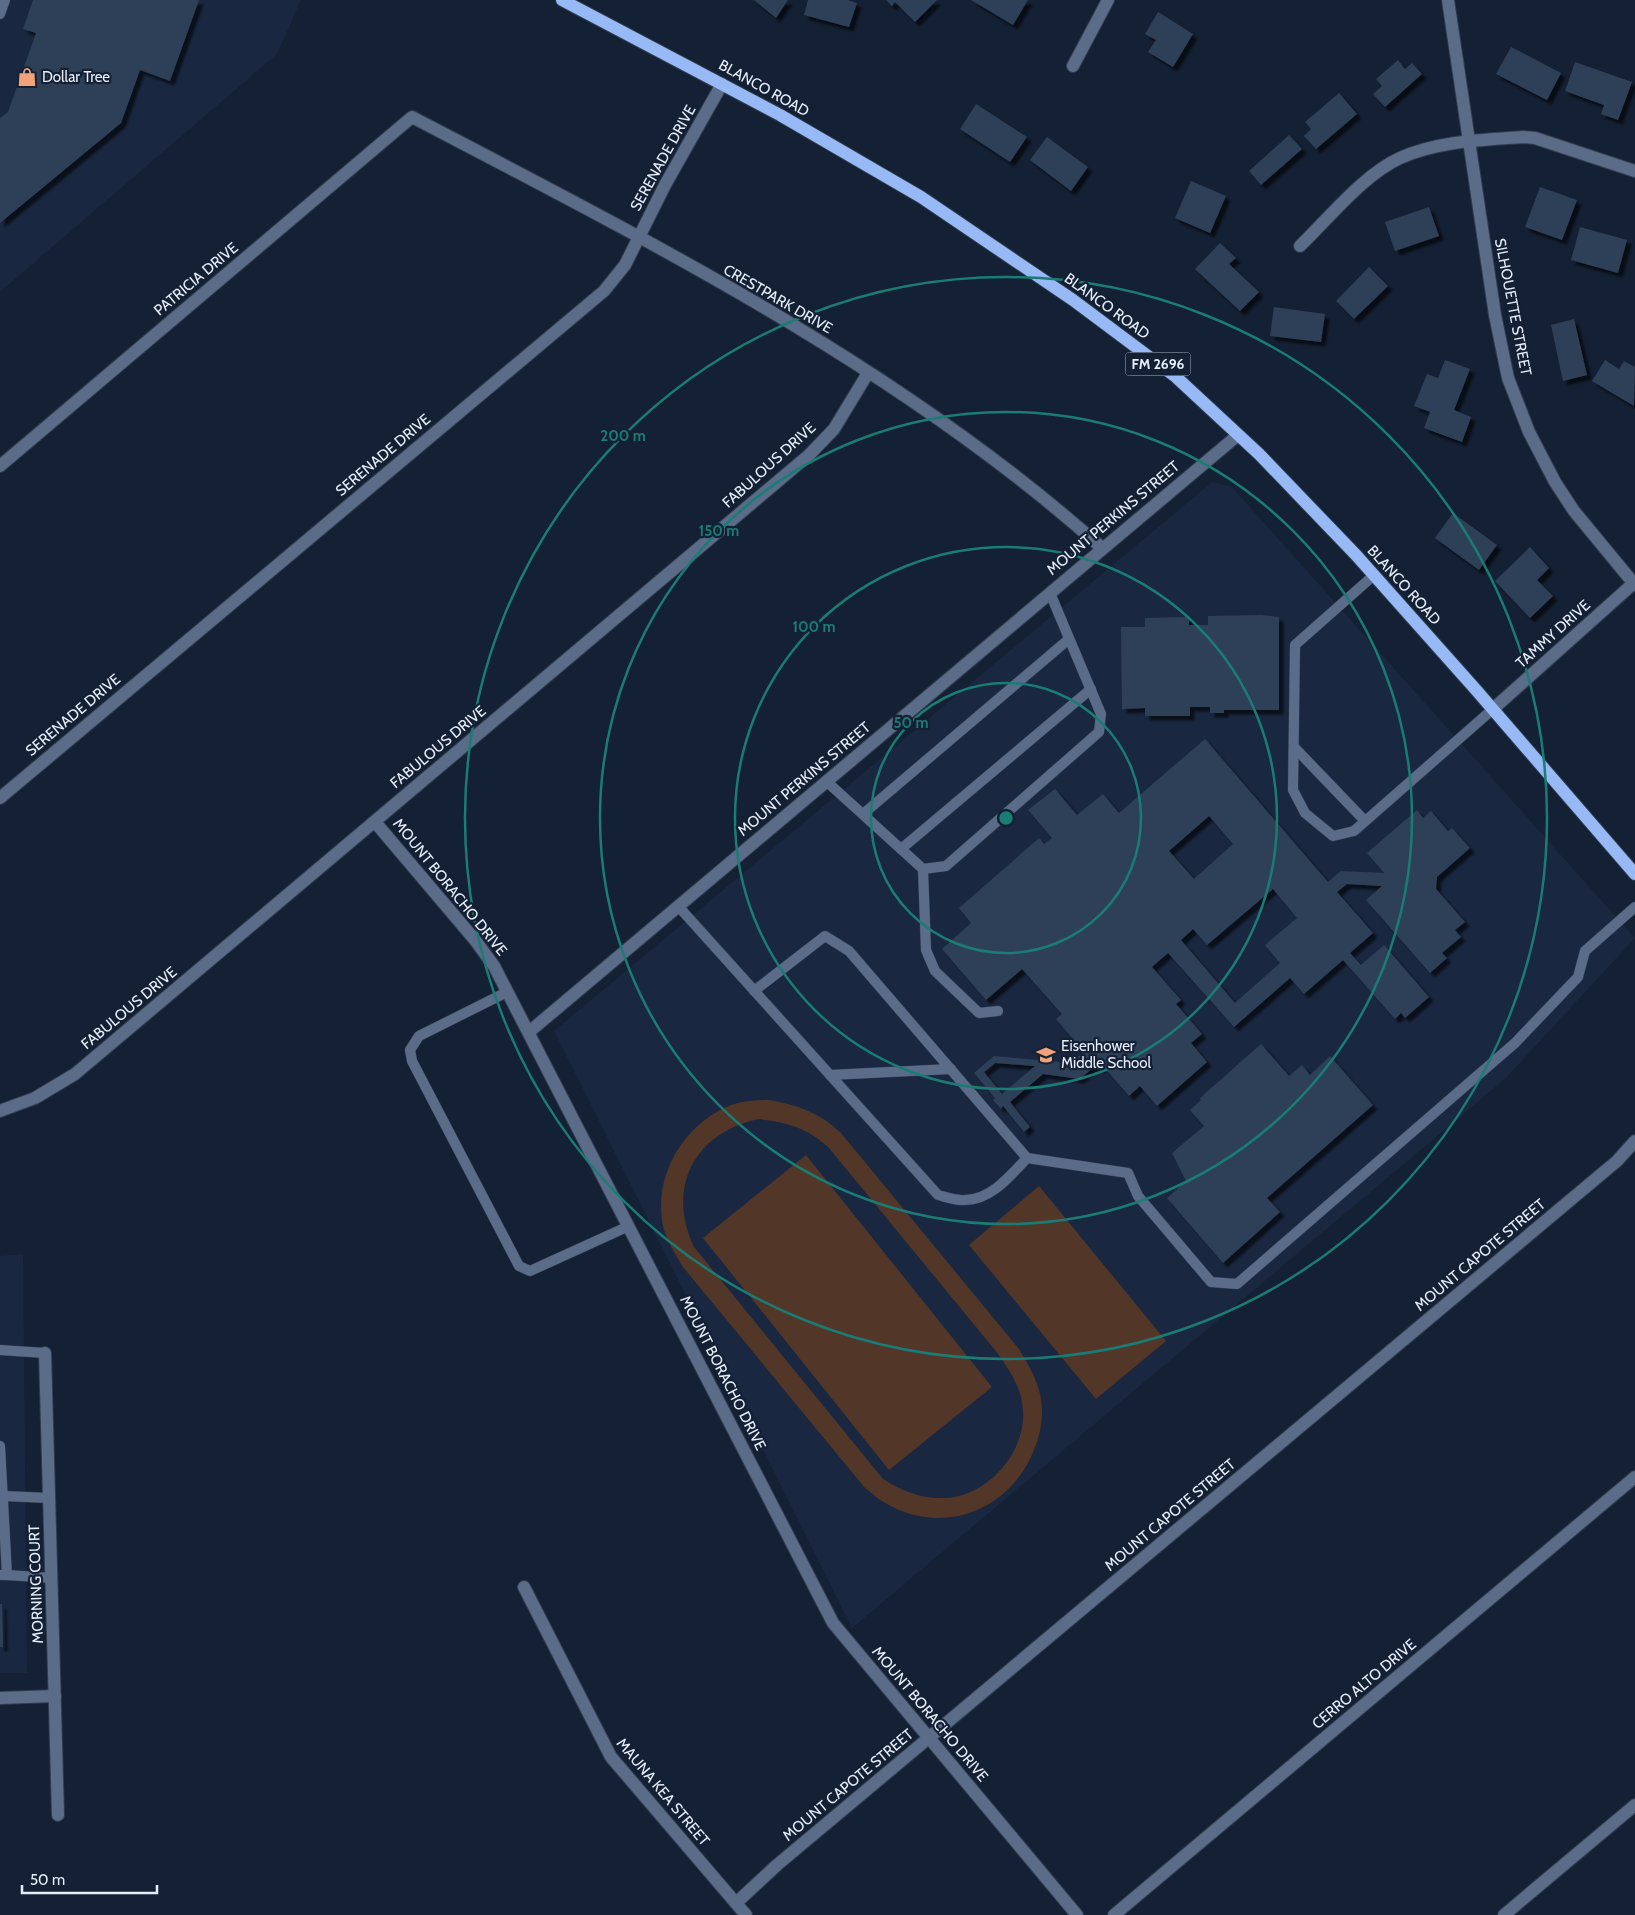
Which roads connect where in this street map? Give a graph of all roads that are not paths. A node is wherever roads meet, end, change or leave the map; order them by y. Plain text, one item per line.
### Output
1 (5, 0) edge
2 (562, 0) edge
3 (1108, 0) edge
4 (1448, 0) edge
5 (0, 14) edge
6 (1073, 66) dead end
7 (722, 84) junction
8 (412, 117) joint
9 (1469, 142) junction
10 (1635, 171) edge
11 (639, 235) junction
12 (1300, 246) dead end
13 (868, 373) junction
14 (1238, 435) junction
15 (0, 466) edge
16 (1102, 548) junction
17 (1373, 576) junction
18 (1635, 583) edge
19 (1050, 593) junction
20 (1069, 638) junction
21 (1091, 689) junction
22 (1493, 710) junction
23 (1294, 747) junction
24 (826, 781) junction
25 (0, 798) edge
26 (863, 814) junction
27 (375, 822) junction
28 (1365, 822) junction
29 (901, 849) junction
30 (924, 869) junction
31 (1635, 874) edge
32 (678, 906) junction
33 (1635, 906) edge
34 (754, 991) junction
35 (507, 992) junction
36 (998, 1011) dead end
37 (529, 1032) junction
38 (951, 1069) junction
39 (830, 1075) junction
40 (0, 1111) edge
41 (1635, 1142) edge
42 (1027, 1158) junction
43 (629, 1226) junction
44 (0, 1350) edge
45 (45, 1353) joint
46 (0, 1446) edge
47 (1635, 1477) edge
48 (3, 1496) junction
49 (49, 1498) junction
50 (4, 1575) edge
51 (52, 1578) junction
52 (524, 1587) dead end
53 (55, 1696) junction
54 (0, 1698) edge
55 (928, 1739) junction
56 (1635, 1805) edge
57 (58, 1815) dead end
58 (736, 1903) junction
59 (746, 1915) edge
60 (1077, 1915) edge
61 (1114, 1915) edge
62 (1504, 1915) edge

1 - 5 lane
2 - 7 main road, BLANCO ROAD / FM 2696
3 - 6 street
4 - 9 street, SILHOUETTE STREET
7 - 11 street, SERENADE DRIVE
7 - 14 main road, BLANCO ROAD / FM 2696
8 - 11 street, CRESTPARK DRIVE
8 - 15 street, PATRICIA DRIVE
9 - 10 street
9 - 12 street
9 - 18 street, SILHOUETTE STREET
11 - 13 street, CRESTPARK DRIVE
11 - 25 street, SERENADE DRIVE
13 - 16 street, CRESTPARK DRIVE
13 - 27 street, FABULOUS DRIVE
14 - 16 street, MOUNT PERKINS STREET
14 - 17 main road, BLANCO ROAD / FM 2696
16 - 19 street, MOUNT PERKINS STREET
17 - 22 main road, BLANCO ROAD / FM 2696
17 - 23 lane
18 - 22 street, TAMMY DRIVE
19 - 20 lane
19 - 24 street, MOUNT PERKINS STREET
20 - 21 lane
20 - 26 lane
21 - 29 lane
21 - 30 lane
22 - 28 lane
22 - 31 main road, BLANCO ROAD / FM 2696
23 - 28 lane
23 - 28 lane
24 - 26 lane
24 - 32 street, MOUNT PERKINS STREET
26 - 29 lane
27 - 35 street, MOUNT BORACHO DRIVE
27 - 40 street, FABULOUS DRIVE
29 - 30 lane
30 - 36 lane
32 - 34 lane
32 - 37 street, MOUNT PERKINS STREET
33 - 42 lane
34 - 38 lane
34 - 39 lane
35 - 37 street, MOUNT BORACHO DRIVE
35 - 43 lane
37 - 43 street, MOUNT BORACHO DRIVE
38 - 39 lane
38 - 42 lane
39 - 42 lane
41 - 55 street, MOUNT CAPOTE STREET
43 - 55 street, MOUNT BORACHO DRIVE
44 - 45 lane
45 - 49 street, MORNING COURT
46 - 48 lane
47 - 61 street, CERRO ALTO DRIVE
48 - 49 lane
48 - 50 lane
49 - 51 street, MORNING COURT
50 - 51 lane
51 - 53 street, MORNING COURT
52 - 58 street, MAUNA KEA STREET
53 - 54 street
53 - 57 street, MORNING COURT
55 - 58 street, MOUNT CAPOTE STREET
55 - 60 street, MOUNT BORACHO DRIVE
56 - 62 street
58 - 59 street

